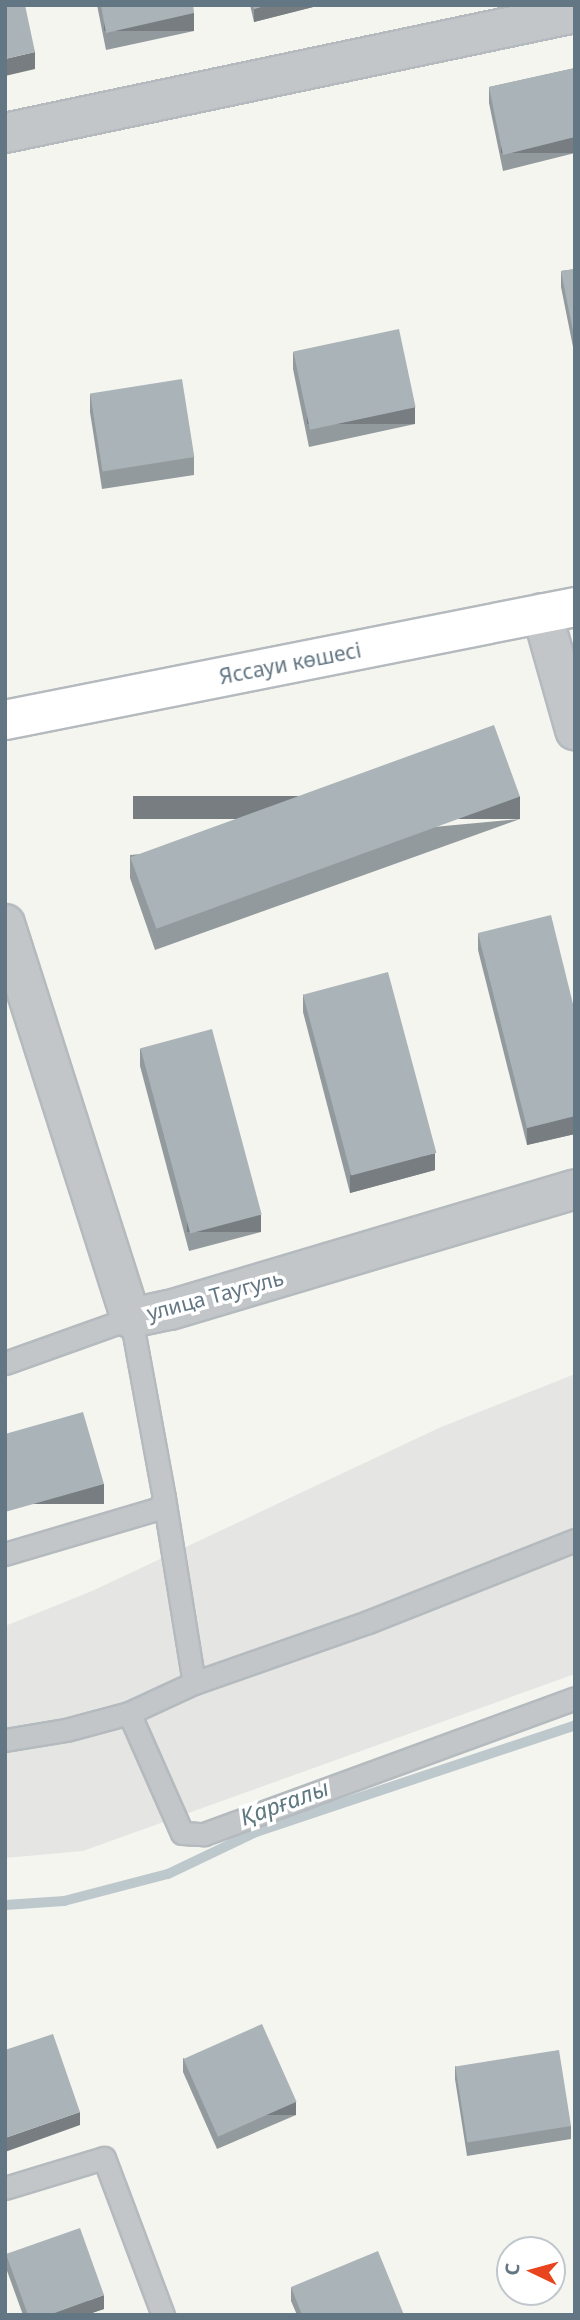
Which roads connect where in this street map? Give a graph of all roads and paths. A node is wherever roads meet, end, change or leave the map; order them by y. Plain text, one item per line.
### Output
1 (575, 13) edge
2 (5, 133) edge
3 (558, 610) edge
4 (5, 720) edge
5 (575, 730) edge
6 (6, 932) edge
7 (575, 1189) edge
8 (131, 1318) junction
9 (5, 1363) edge
10 (164, 1498) junction
11 (575, 1540) edge
12 (5, 1554) edge
13 (194, 1682) junction
14 (575, 1698) edge
15 (129, 1713) junction
16 (5, 1740) edge
17 (5, 2188) edge
18 (163, 2315) edge

1 - 2 street
3 - 4 main road, Яссауи көшесі
3 - 5 street
6 - 8 street, улица Таугуль
7 - 8 street, улица Таугуль
8 - 9 lane
8 - 10 lane
10 - 12 lane
10 - 13 lane
11 - 13 lane
13 - 15 lane
14 - 15 lane
15 - 16 lane
17 - 18 lane

